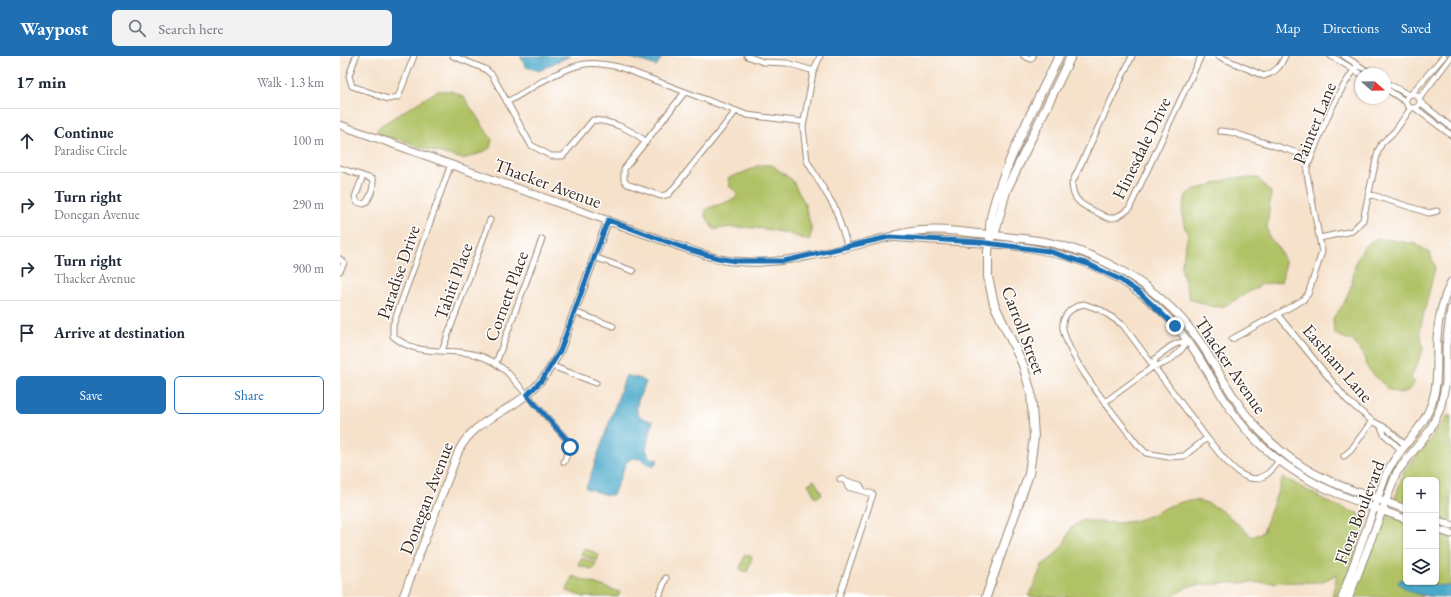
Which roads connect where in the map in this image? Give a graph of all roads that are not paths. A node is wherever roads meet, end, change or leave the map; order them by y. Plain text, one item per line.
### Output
1 (356, 56) edge
2 (414, 56) edge
3 (453, 56) edge
4 (747, 56) edge
5 (820, 56) edge
6 (1024, 56) edge
7 (1033, 56) edge
8 (1059, 56) edge
9 (1071, 56) edge
10 (1132, 56) edge
11 (1201, 56) edge
12 (1218, 56) edge
13 (1285, 56) edge
14 (1331, 56) edge
15 (1344, 56) edge
16 (1444, 56) edge
17 (1451, 57) edge
18 (1356, 67) junction
19 (814, 71) junction
20 (1391, 85) edge
21 (685, 92) junction
22 (1391, 92) edge
23 (1410, 95) junction
24 (1038, 100) junction
25 (1420, 101) junction
26 (507, 102) junction
27 (1410, 106) junction
28 (736, 111) junction
29 (804, 122) junction
30 (340, 125) edge
31 (1451, 127) edge
32 (1220, 132) dead end
33 (1451, 135) edge
34 (646, 142) junction
35 (1311, 157) junction
36 (451, 164) junction
37 (340, 168) edge
38 (1016, 170) junction
39 (363, 176) junction
40 (1369, 194) junction
41 (1437, 211) dead end
42 (490, 220) dead end
43 (608, 220) junction
44 (991, 235) junction
45 (889, 237) junction
46 (542, 238) dead end
47 (1320, 238) junction
48 (989, 244) junction
49 (848, 247) junction
50 (594, 257) junction
51 (340, 259) edge
52 (340, 271) edge
53 (634, 271) dead end
54 (1451, 282) edge
55 (1451, 308) edge
56 (574, 312) junction
57 (1278, 314) junction
58 (613, 326) dead end
59 (1195, 335) junction
60 (1232, 339) dead end
61 (1187, 341) junction
62 (442, 351) junction
63 (496, 364) junction
64 (552, 366) junction
65 (1154, 366) junction
66 (596, 383) dead end
67 (527, 395) junction
68 (1105, 402) junction
69 (1372, 421) junction
70 (1207, 438) junction
71 (1404, 448) junction
72 (1344, 456) dead end
73 (1279, 461) junction
74 (564, 462) dead end
75 (840, 480) dead end
76 (1377, 500) junction
77 (1385, 502) junction
78 (1374, 508) junction
79 (1403, 508) edge
80 (1382, 511) junction
81 (1403, 518) edge
82 (1439, 521) edge
83 (1451, 525) edge
84 (1439, 530) edge
85 (1451, 534) edge
86 (666, 578) dead end
87 (403, 597) edge
88 (659, 597) edge
89 (839, 597) edge
90 (986, 597) edge
91 (1342, 597) edge
92 (1349, 597) edge

1 - 2 street
3 - 26 street
4 - 19 street
5 - 19 street
6 - 7 street
8 - 24 main road, Carroll Street
9 - 38 main road, Carroll Street
10 - 11 street, Hinesdale Drive
12 - 13 street
14 - 18 street
15 - 18 street
16 - 23 street
17 - 25 street
18 - 35 street, Painter Lane
19 - 29 street
20 - 23 street
21 - 26 street
21 - 28 street
21 - 34 street
22 - 27 street
23 - 25 street
23 - 27 street
24 - 38 main road
24 - 44 main road, Carroll Street
25 - 27 street
25 - 31 street
26 - 34 street
27 - 33 street
27 - 40 street
28 - 29 street
28 - 34 street
29 - 49 street
30 - 36 street, Thacker Avenue
32 - 35 street
35 - 47 street, Painter Lane
36 - 43 street, Thacker Avenue
36 - 62 street, Paradise Drive
37 - 39 street
38 - 44 main road, Carroll Street
39 - 39 street
40 - 41 street
40 - 47 street
42 - 62 street, Tahiti Place
43 - 49 street, Thacker Avenue
43 - 50 street, Donegan Avenue
44 - 45 street, Thacker Avenue
44 - 48 main road, Carroll Street
44 - 59 street, Thacker Avenue
45 - 48 street, Thacker Avenue
45 - 49 street, Thacker Avenue
46 - 63 street, Cornett Place
47 - 57 street, Painter Lane
48 - 61 street, Thacker Avenue
48 - 90 main road, Carroll Street
50 - 53 street
50 - 56 street, Donegan Avenue
51 - 52 street
54 - 71 street, Flora Boulevard
55 - 77 street, Flora Boulevard
56 - 58 street
56 - 64 street, Donegan Avenue
57 - 60 street, Painter Lane
57 - 69 street, Eastham Lane
59 - 61 street
59 - 76 street, Thacker Avenue
61 - 65 street
61 - 65 street
61 - 73 street, Thacker Avenue
62 - 63 street, Paradise Drive
63 - 67 street, Paradise Drive
64 - 66 street
64 - 67 street, Donegan Avenue
65 - 68 street
65 - 68 street
65 - 70 street
67 - 74 street, Paradise Drive
67 - 87 street, Donegan Avenue
68 - 70 street
69 - 71 street, Eastham Lane
69 - 72 street
70 - 73 street
71 - 76 street, Flora Boulevard
73 - 78 street, Thacker Avenue
75 - 89 street
76 - 77 street, Thacker Avenue
76 - 78 street, Flora Boulevard
77 - 79 street, Thacker Avenue
77 - 80 street, Flora Boulevard
78 - 80 street, Thacker Avenue
78 - 91 street, Flora Boulevard
80 - 81 street, Thacker Avenue
80 - 92 street, Flora Boulevard
82 - 83 street
84 - 85 street
86 - 88 street

